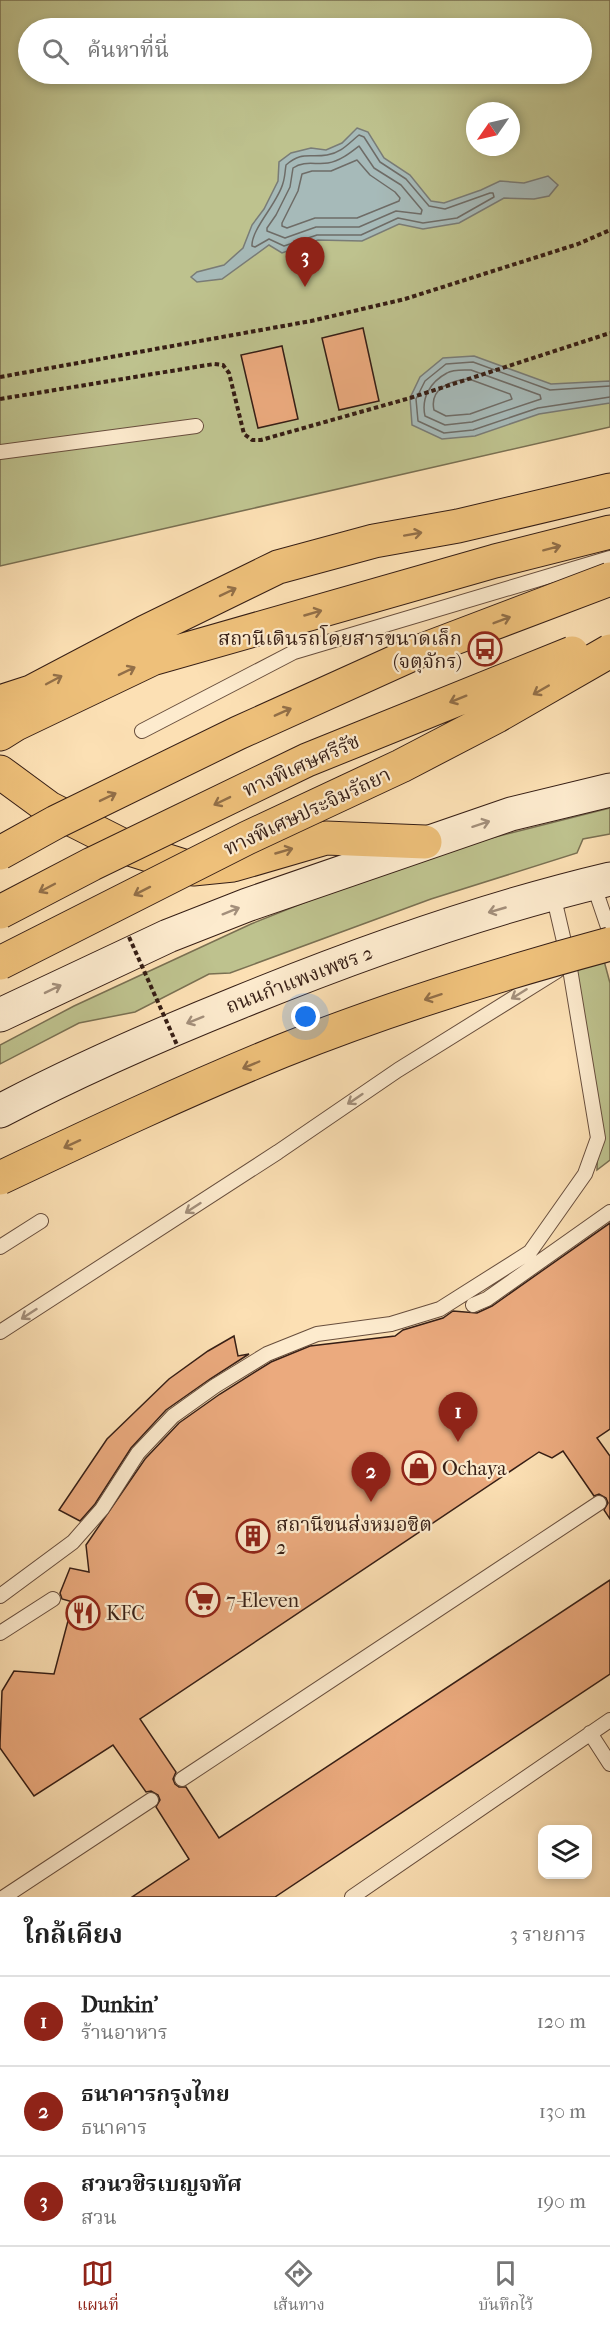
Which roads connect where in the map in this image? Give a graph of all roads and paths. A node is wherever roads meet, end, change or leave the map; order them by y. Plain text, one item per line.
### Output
1 (610, 230) edge
2 (610, 333) edge
3 (0, 377) edge
4 (0, 399) edge
5 (196, 426) dead end
6 (0, 452) edge
7 (610, 490) edge
8 (610, 532) edge
9 (610, 558) edge
10 (610, 579) edge
11 (610, 638) edge
12 (610, 651) edge
13 (0, 702) edge
14 (142, 731) dead end
15 (0, 734) edge
16 (0, 772) edge
17 (610, 790) edge
18 (425, 842) junction
19 (0, 853) edge
20 (602, 881) edge
21 (553, 894) junction
22 (0, 912) edge
23 (610, 933) edge
24 (129, 937) dead end
25 (610, 944) edge
26 (0, 963) edge
27 (569, 963) junction
28 (0, 1015) edge
29 (177, 1045) dead end
30 (0, 1111) edge
31 (0, 1178) edge
32 (610, 1212) edge
33 (41, 1221) dead end
34 (0, 1248) edge
35 (473, 1305) dead end
36 (0, 1332) edge
37 (599, 1503) dead end
38 (0, 1596) edge
39 (53, 1599) dead end
40 (0, 1633) edge
41 (610, 1720) edge
42 (590, 1733) junction
43 (610, 1764) edge
44 (182, 1779) dead end
45 (151, 1800) dead end
46 (4, 1897) edge
47 (352, 1897) edge

1 - 3 path
2 - 4 path
5 - 6 lane
13 -> 7 highway
15 -> 8 highway
9 - 14 lane
19 -> 10 highway, bridge
11 -> 22 highway, ทางพิเศษศรีรัช, bridge
12 -> 26 highway, ทางพิเศษประจิมรัถยา, bridge
16 -> 18 highway
18 -> 17 main road
28 -> 18 main road
20 - 21 main road, ถนนกำแพงเพชร 2
20 - 23 lane
21 - 27 lane
21 -> 30 main road, ถนนกำแพงเพชร 2
24 - 29 path, bridge
25 -> 31 highway, bridge
27 -> 36 lane
27 - 38 lane
32 - 35 lane
33 - 34 lane
37 - 44 lane
39 - 40 lane
41 - 42 lane
42 - 43 lane
42 - 47 lane
45 - 46 lane

